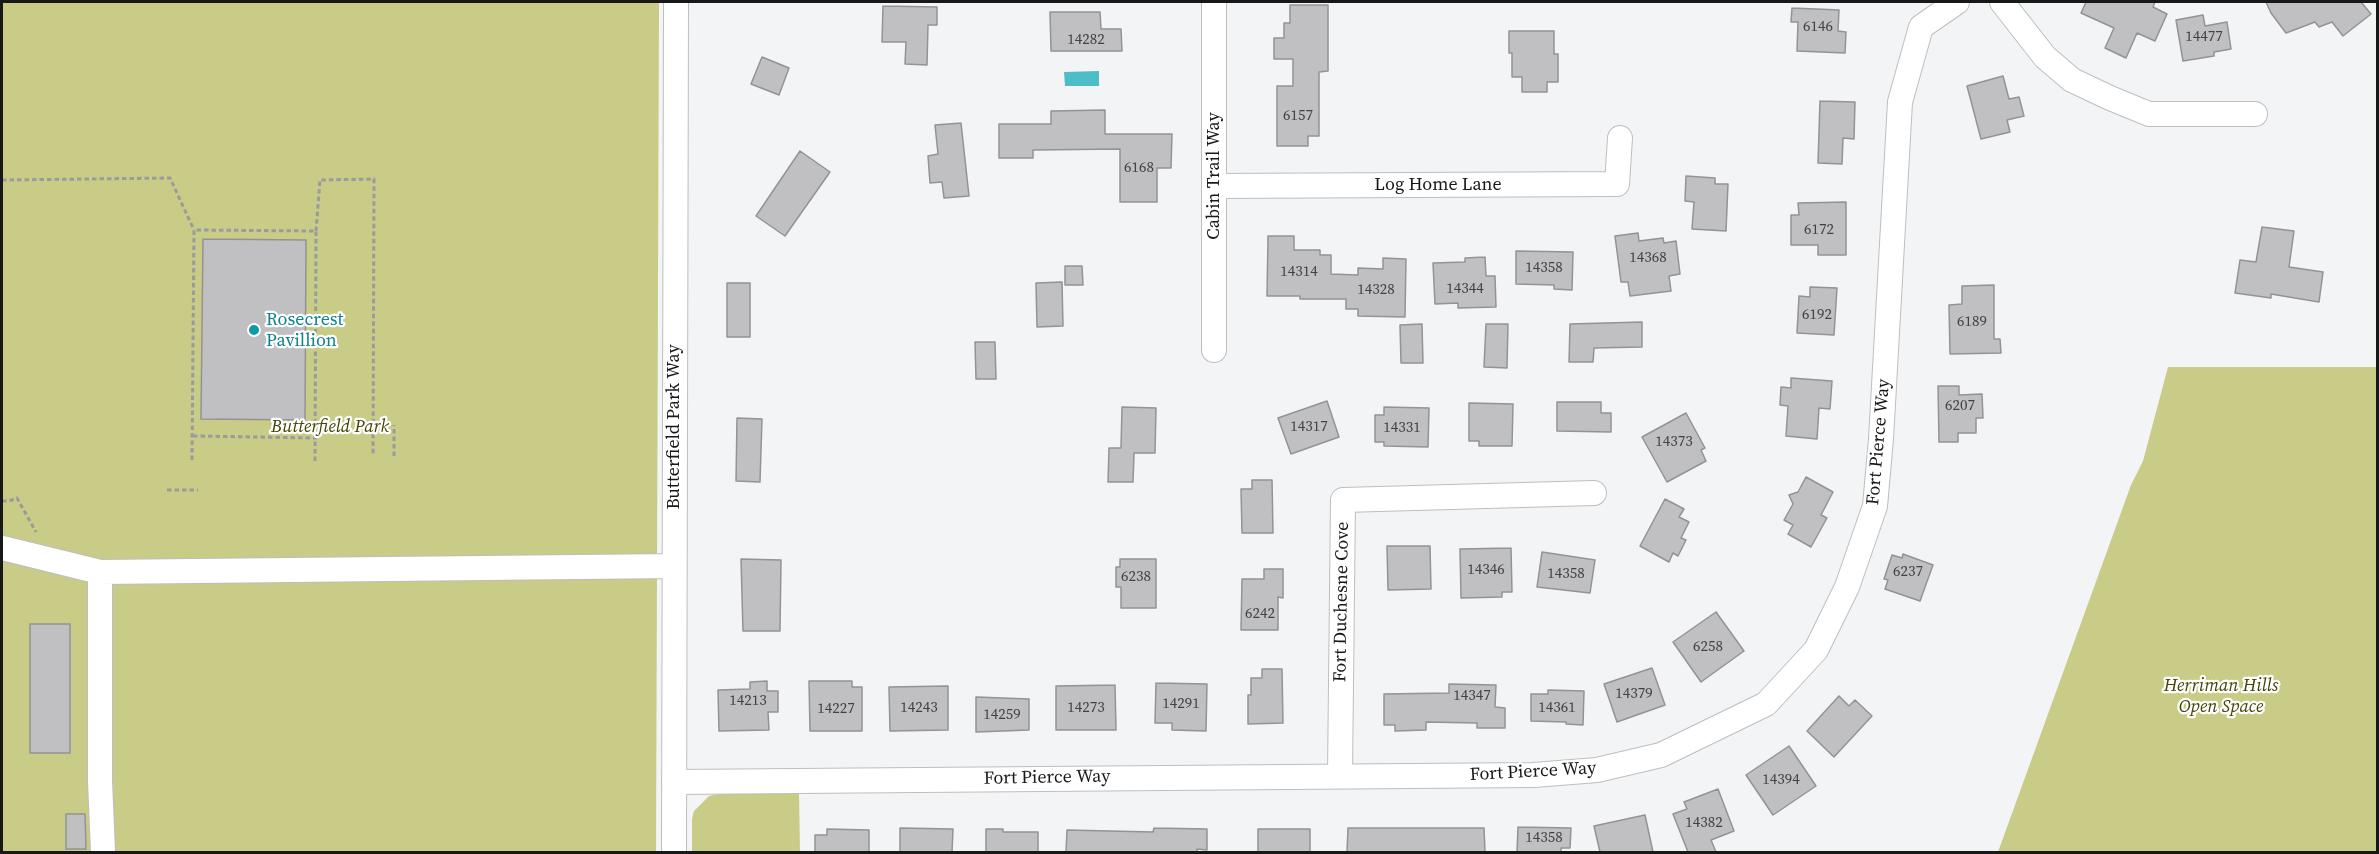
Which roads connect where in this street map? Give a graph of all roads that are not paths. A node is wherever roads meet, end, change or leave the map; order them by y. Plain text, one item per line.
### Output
1 (676, 2) edge
2 (1214, 2) edge
3 (1957, 2) edge
4 (2002, 2) edge
5 (2255, 114) dead end
6 (1620, 138) dead end
7 (1214, 186) junction
8 (1214, 350) dead end
9 (1594, 493) dead end
10 (2, 548) edge
11 (674, 566) junction
12 (100, 572) junction
13 (1340, 775) junction
14 (674, 782) junction
15 (103, 852) edge
16 (674, 852) edge

1 - 11 street, Butterfield Park Way
2 - 7 street, Cabin Trail Way
3 - 13 street, Fort Pierce Way
4 - 5 street
6 - 7 street, Log Home Lane
7 - 8 street, Cabin Trail Way
9 - 13 street, Fort Duchesne Cove
10 - 12 street
11 - 12 street
11 - 14 street, Butterfield Park Way
12 - 15 street
13 - 14 street, Fort Pierce Way
14 - 16 street, Butterfield Park Way

